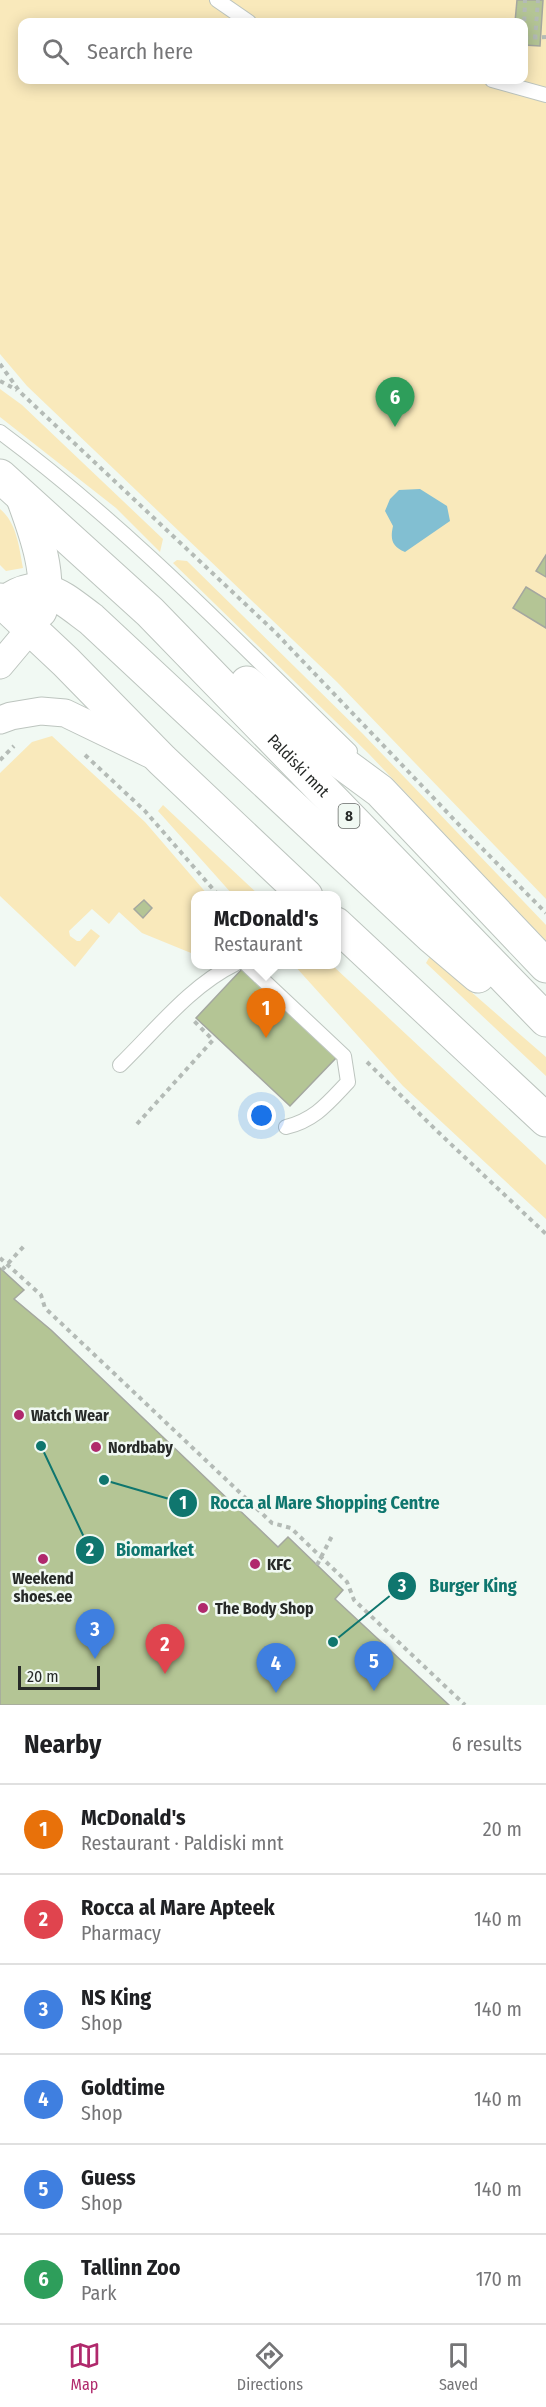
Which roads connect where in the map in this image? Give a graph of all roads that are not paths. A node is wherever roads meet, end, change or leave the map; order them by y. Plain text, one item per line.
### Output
1 (218, 0) edge
2 (243, 18) edge
3 (506, 84) edge
4 (546, 95) edge
5 (0, 432) edge
6 (11, 486) edge
7 (45, 589) junction
8 (1, 603) edge
9 (150, 612) junction
10 (31, 628) junction
11 (0, 665) edge
12 (0, 720) edge
13 (162, 760) junction
14 (380, 791) junction
15 (301, 891) edge
16 (341, 929) edge
17 (546, 966) edge
18 (225, 969) edge
19 (251, 969) edge
20 (546, 1020) edge
21 (546, 1033) edge
22 (120, 1065) dead end
23 (546, 1120) edge
24 (286, 1127) dead end

1 - 2 lane
3 - 4 lane
5 - 14 lane, Paldiski mnt
6 - 7 main road
6 - 9 main road, Paldiski mnt / 8
7 - 8 main road
7 - 10 main road
7 - 21 main road
8 - 10 main road
9 - 14 main road, Paldiski mnt / 8
9 - 20 main road, Paldiski mnt / 8
10 - 11 street
10 - 13 main road
12 - 13 street
13 - 15 main road
14 - 17 main road, Paldiski mnt / 8
16 - 23 main road
18 - 22 lane
19 - 24 lane

